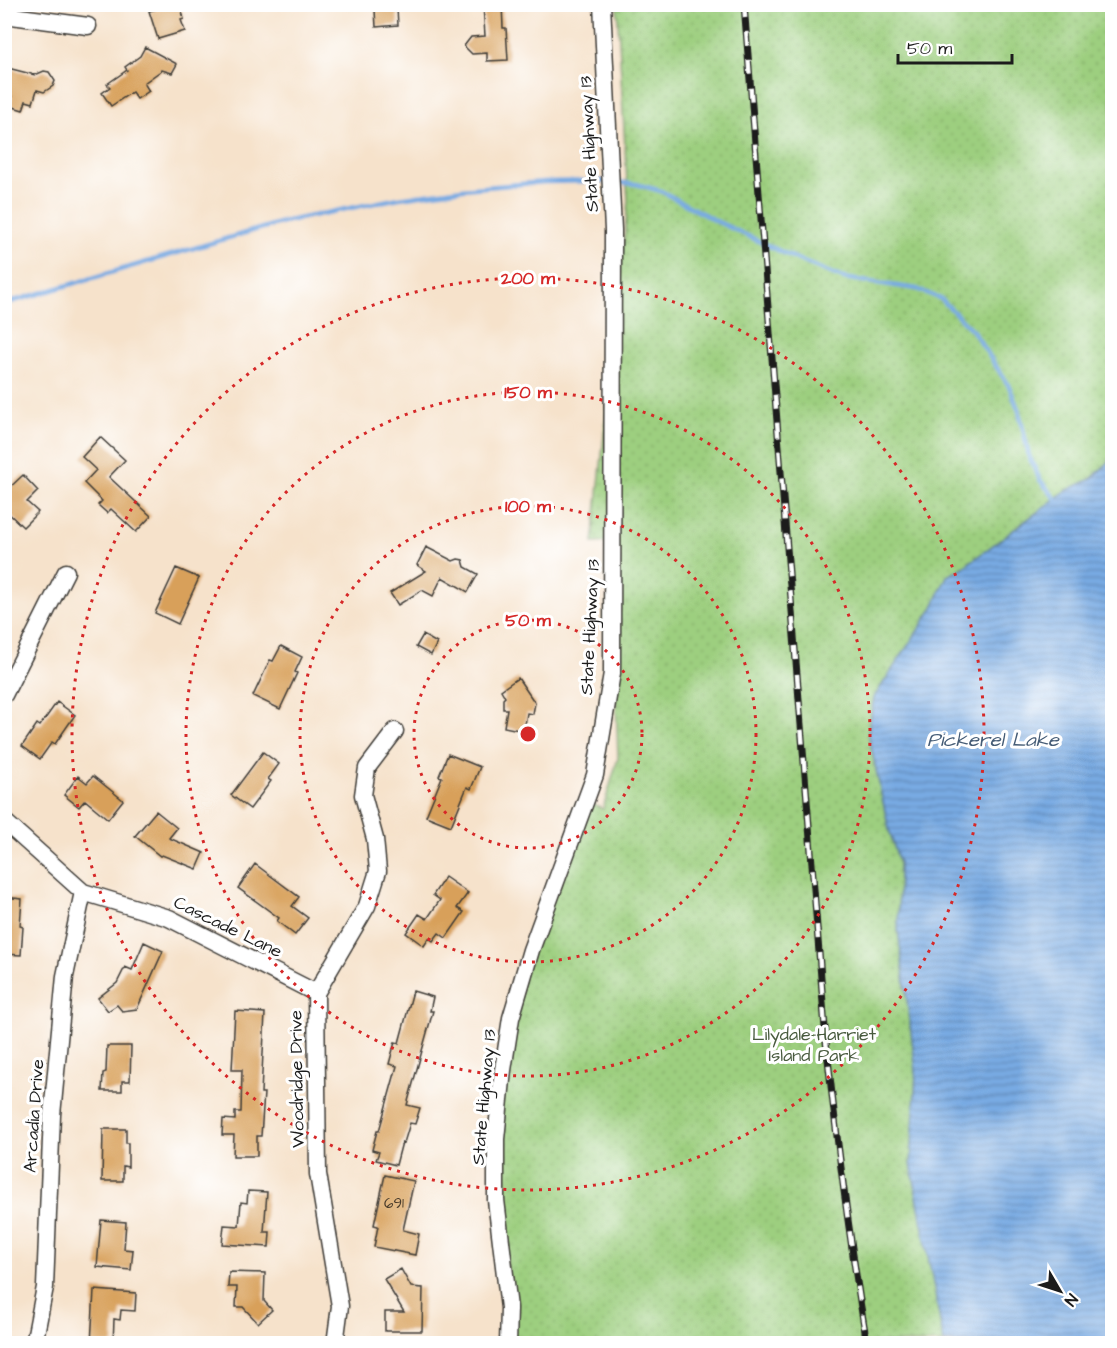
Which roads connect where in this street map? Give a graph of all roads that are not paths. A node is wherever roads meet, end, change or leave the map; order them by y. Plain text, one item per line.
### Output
1 (602, 4) edge
2 (4, 15) edge
3 (88, 26) dead end
4 (66, 572) dead end
5 (4, 694) edge
6 (395, 731) dead end
7 (4, 821) edge
8 (83, 892) junction
9 (316, 993) junction
10 (34, 1344) edge
11 (335, 1344) edge
12 (508, 1344) edge

1 - 12 street, State Highway 13
2 - 3 street
4 - 5 street
6 - 9 street, Woodridge Drive
7 - 8 street, Cascade Lane
8 - 9 street, Cascade Lane
8 - 10 street, Arcadia Drive
9 - 11 street, Woodridge Drive

